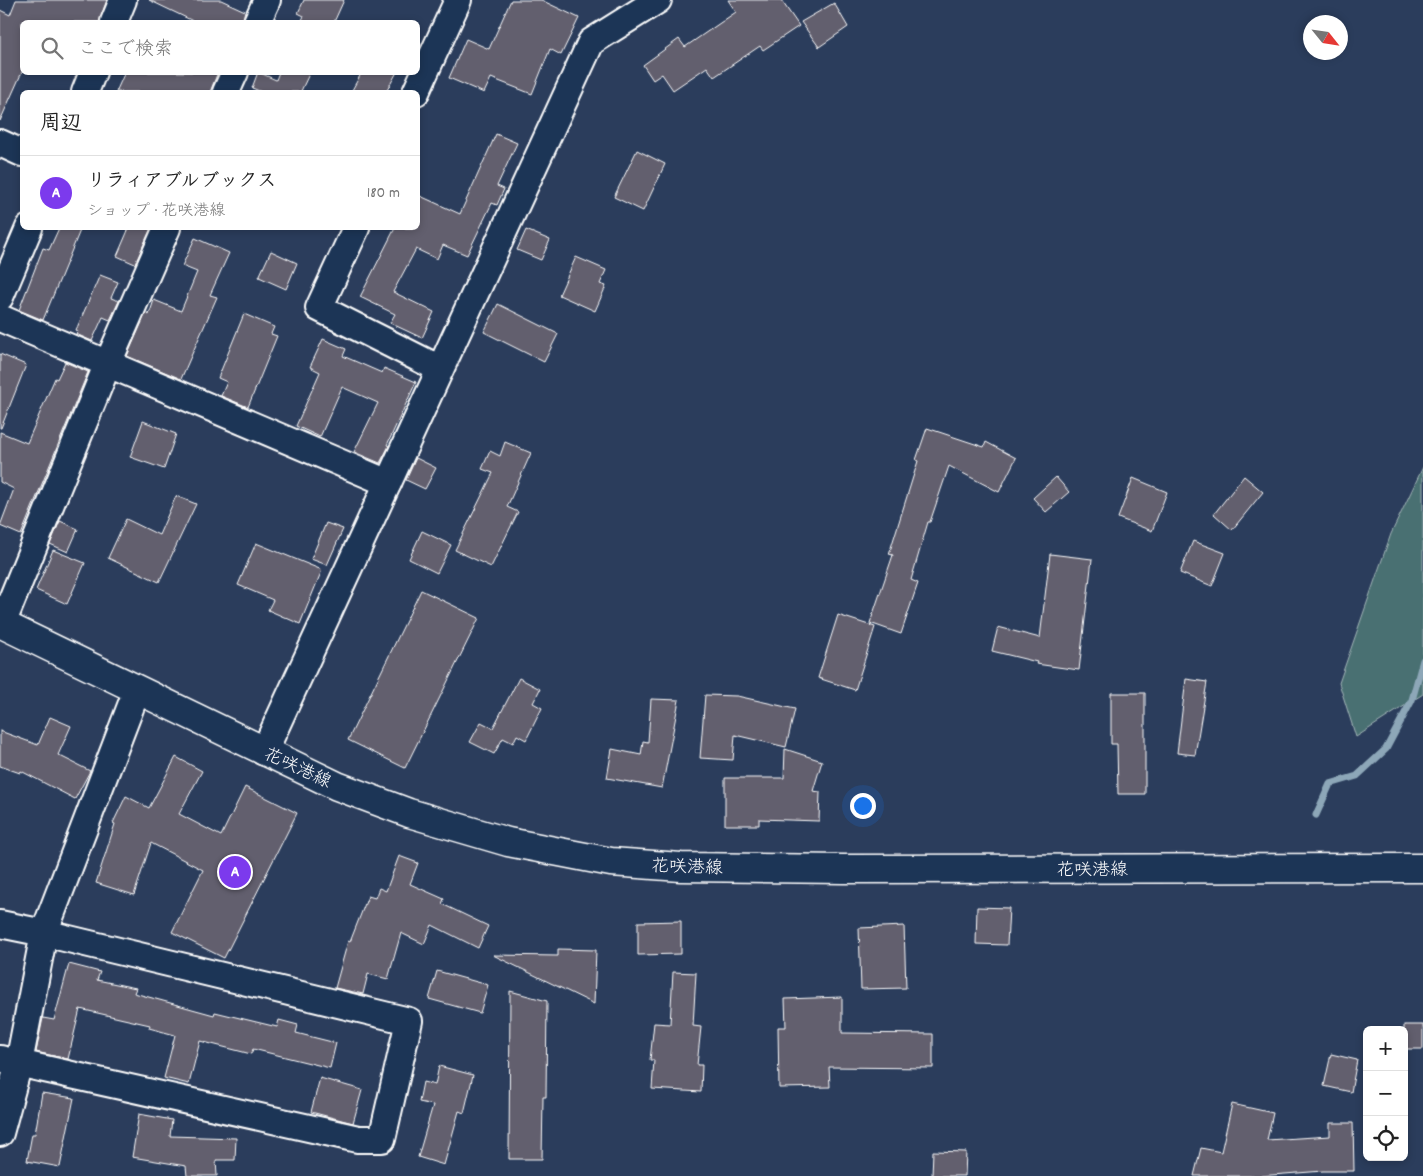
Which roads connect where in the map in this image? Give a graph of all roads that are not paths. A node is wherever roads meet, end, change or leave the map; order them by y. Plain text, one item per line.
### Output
1 (123, 0) edge
2 (267, 0) edge
3 (458, 0) edge
4 (658, 0) edge
5 (115, 20) edge
6 (258, 20) edge
7 (92, 75) edge
8 (234, 75) edge
9 (86, 90) edge
10 (227, 90) edge
11 (417, 90) edge
12 (0, 143) edge
13 (20, 153) edge
14 (28, 230) edge
15 (166, 230) edge
16 (355, 230) edge
17 (0, 297) edge
18 (0, 318) edge
19 (108, 363) junction
20 (440, 369) junction
21 (388, 483) junction
22 (1, 624) edge
23 (137, 690) junction
24 (264, 752) junction
25 (1423, 868) edge
26 (0, 924) edge
27 (44, 933) junction
28 (9, 1061) edge
29 (0, 1133) edge

1 - 5 street
2 - 6 street
3 - 11 street
4 - 20 street
7 - 9 street
8 - 10 street
12 - 13 street
14 - 17 street
15 - 19 street
16 - 20 street
18 - 19 street
19 - 21 street
19 - 22 street
20 - 21 street
21 - 24 street
22 - 23 main road, 花咲港線
23 - 24 main road, 花咲港線
23 - 27 street
24 - 25 main road, 花咲港線
26 - 27 street
27 - 28 street
27 - 28 street
28 - 29 street

